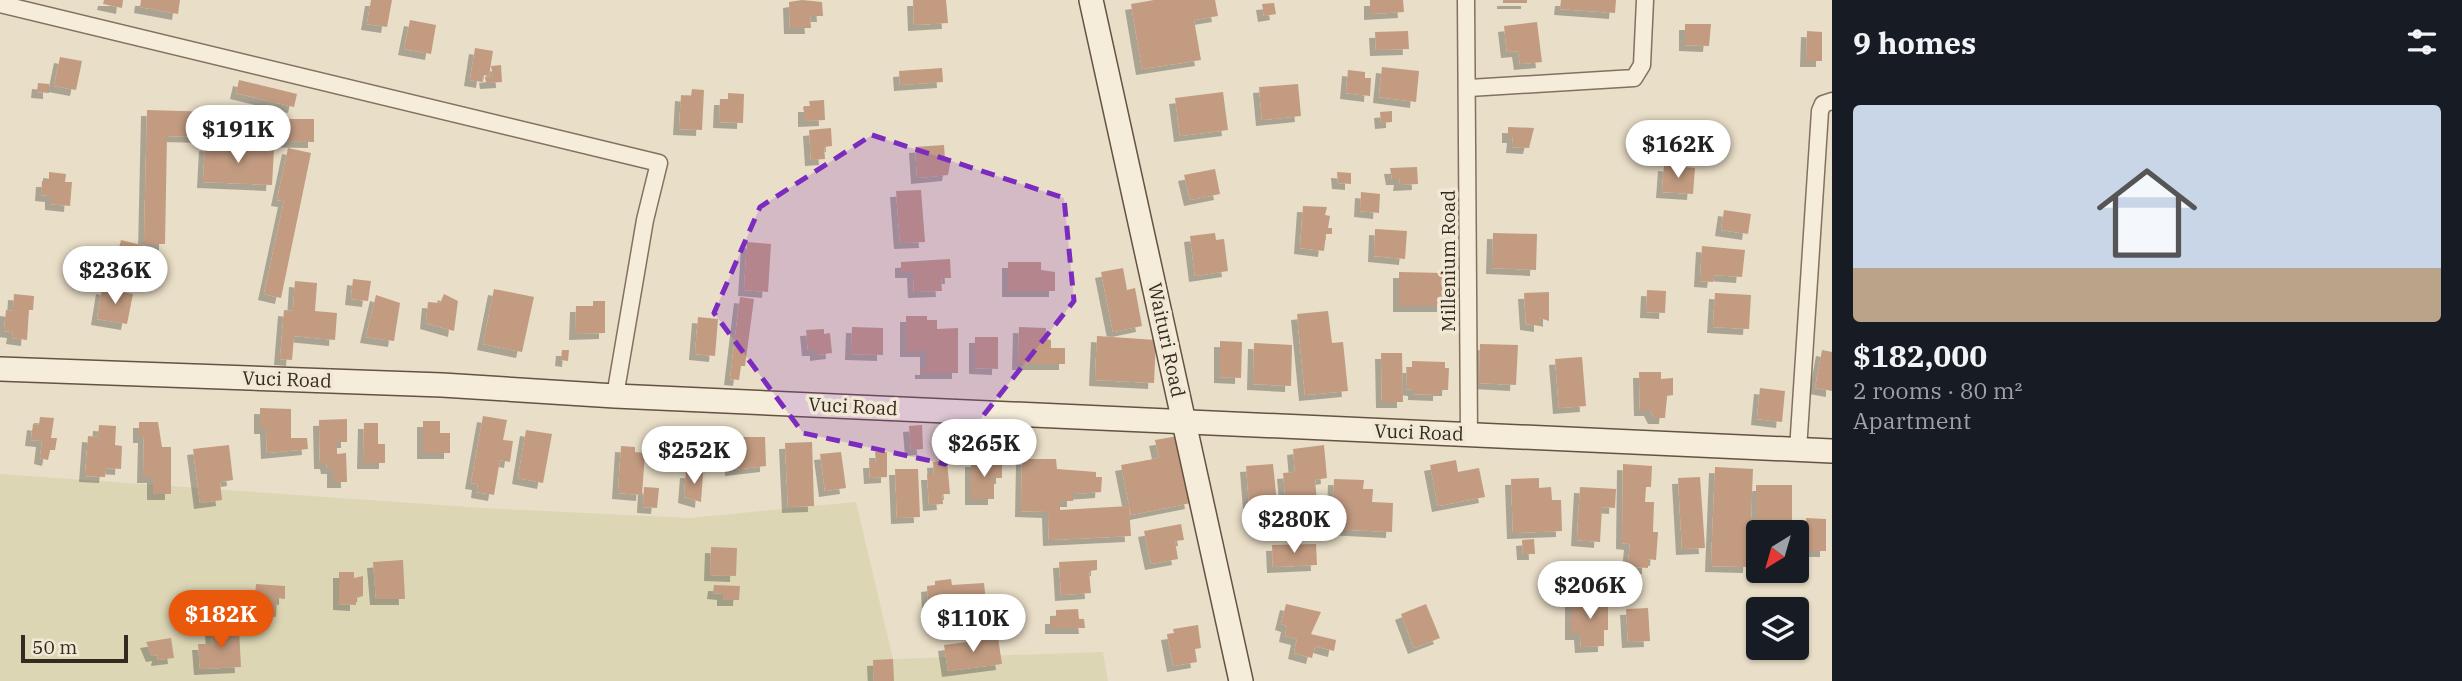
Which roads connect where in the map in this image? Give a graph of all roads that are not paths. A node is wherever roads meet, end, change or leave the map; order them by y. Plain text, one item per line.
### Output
1 (1091, 0) edge
2 (1466, 0) edge
3 (1645, 0) edge
4 (0, 4) edge
5 (1469, 88) junction
6 (1832, 101) edge
7 (0, 369) edge
8 (615, 396) junction
9 (1185, 422) junction
10 (1469, 434) junction
11 (1798, 450) junction
12 (1832, 451) edge
13 (1241, 681) edge

1 - 9 main road, Waituri Road
2 - 5 street, Millenium Road
3 - 5 street
4 - 8 street
5 - 10 street, Millenium Road
6 - 11 street
7 - 8 main road, Vuci Road
8 - 9 main road, Vuci Road
9 - 10 main road, Vuci Road
9 - 13 main road, Waituri Road
10 - 11 main road, Vuci Road
11 - 12 main road, Vuci Road

